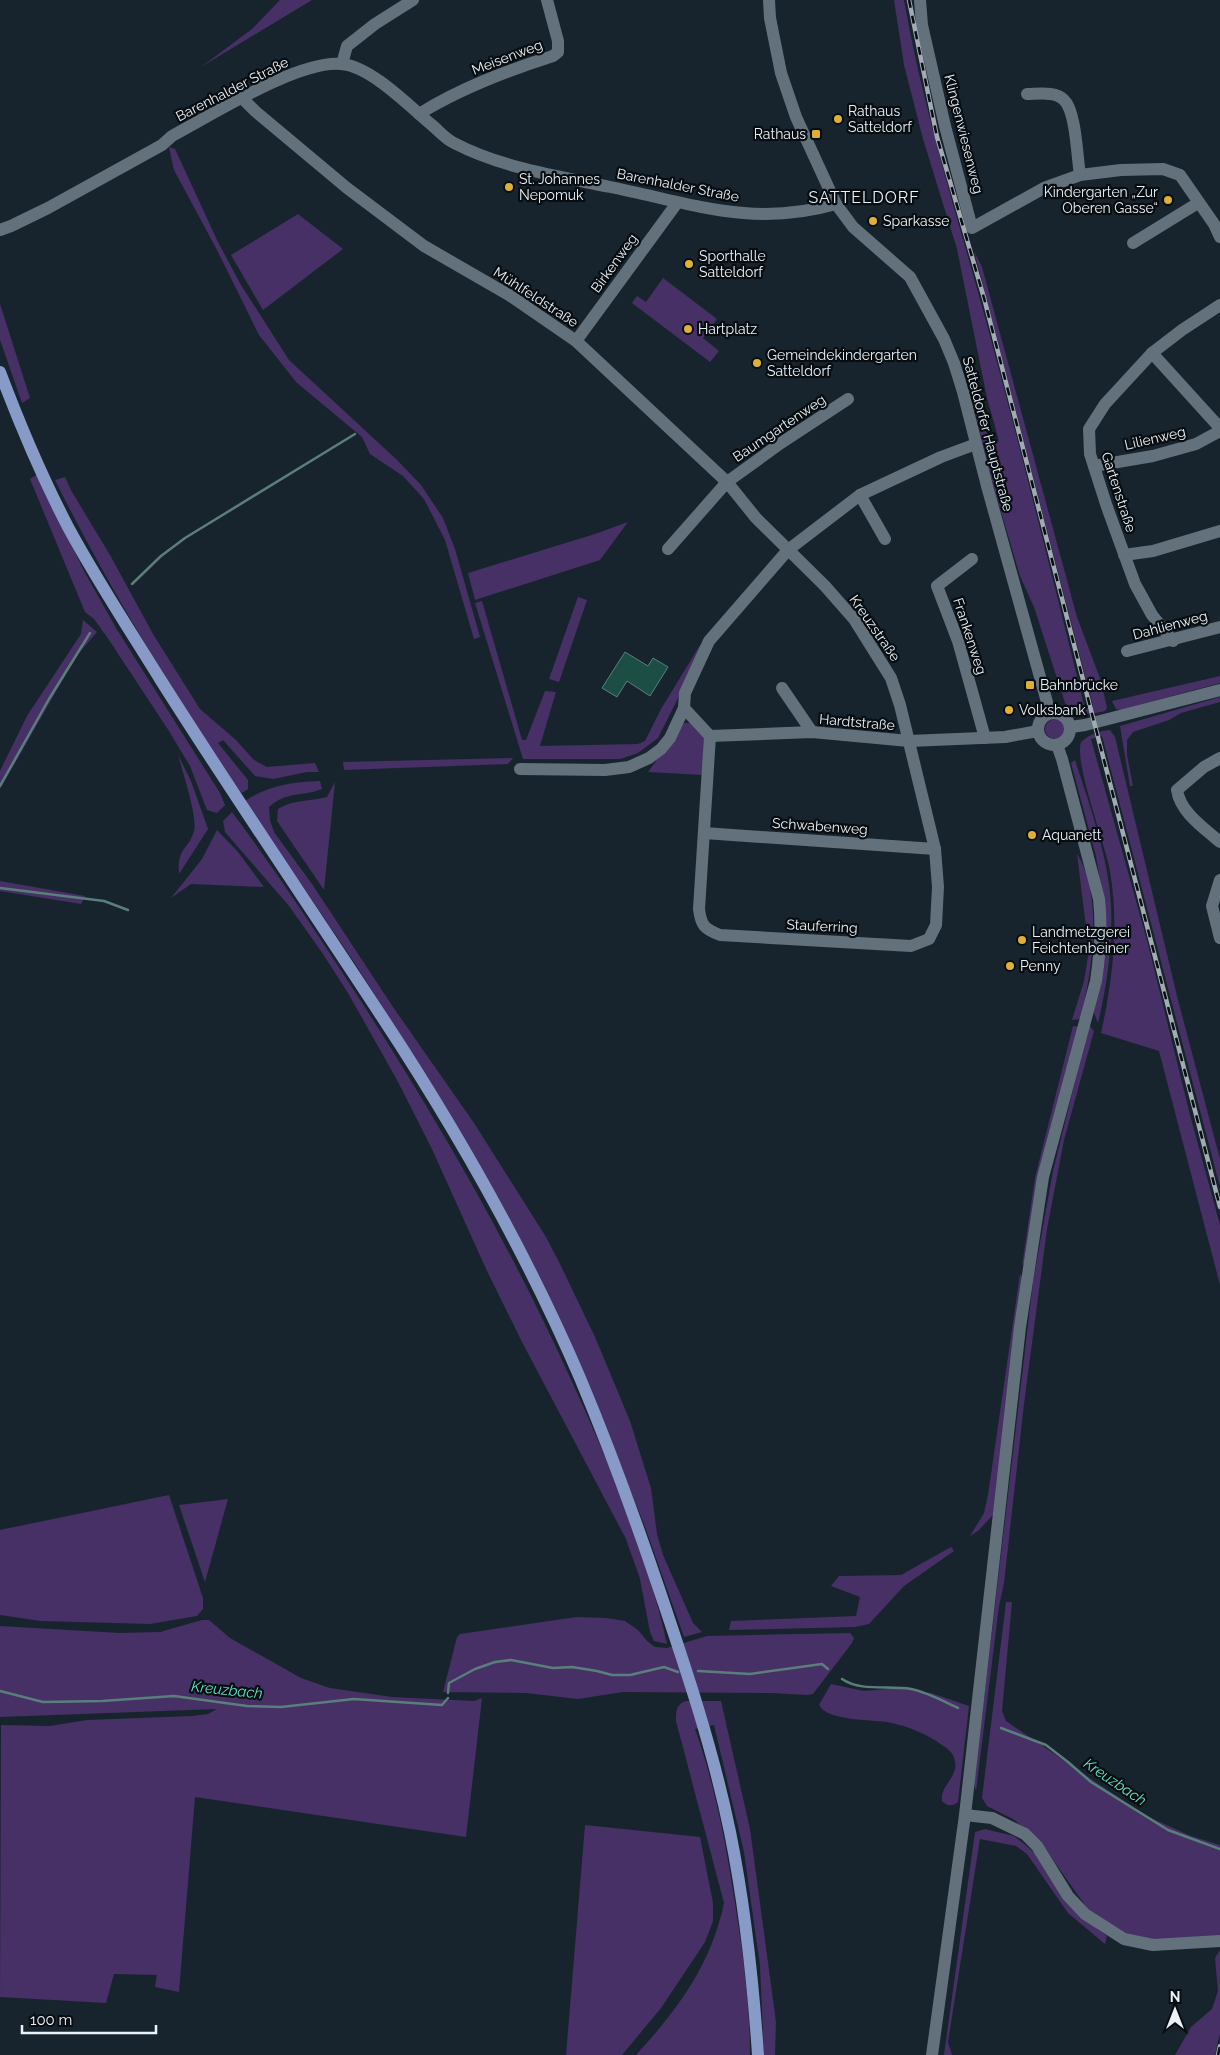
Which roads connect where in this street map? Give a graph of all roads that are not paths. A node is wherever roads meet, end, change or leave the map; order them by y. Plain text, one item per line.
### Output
1 (412, 0) edge
2 (547, 0) edge
3 (769, 0) edge
4 (920, 0) edge
5 (342, 64) junction
6 (1027, 94) dead end
7 (242, 99) junction
8 (419, 114) junction
9 (1080, 175) junction
10 (677, 203) junction
11 (1198, 203) junction
12 (836, 204) junction
13 (1217, 221) edge
14 (0, 230) edge
15 (1220, 237) edge
16 (1133, 243) dead end
17 (1220, 305) edge
18 (576, 341) junction
19 (1152, 354) junction
20 (0, 372) edge
21 (848, 399) dead end
22 (1220, 430) edge
23 (976, 444) junction
24 (1094, 466) junction
25 (727, 482) junction
26 (860, 495) junction
27 (1220, 531) edge
28 (885, 539) dead end
29 (668, 549) dead end
30 (788, 550) junction
31 (1124, 555) junction
32 (972, 559) dead end
33 (1220, 627) edge
34 (1173, 641) junction
35 (1127, 652) dead end
36 (782, 688) dead end
37 (1220, 690) edge
38 (684, 708) junction
39 (1050, 713) junction
40 (1071, 727) junction
41 (1038, 731) junction
42 (812, 732) junction
43 (710, 736) junction
44 (985, 738) junction
45 (909, 741) junction
46 (1057, 745) junction
47 (1220, 758) edge
48 (520, 769) dead end
49 (704, 833) junction
50 (1220, 842) edge
51 (935, 849) junction
52 (1220, 880) edge
53 (1216, 908) edge
54 (1220, 938) edge
55 (965, 1814) junction
56 (1220, 1941) edge
57 (758, 2055) edge
58 (932, 2055) edge

1 - 5 street
2 - 8 street, Meisenweg
3 - 12 street, Satteldorfer Hauptstraße
4 - 9 street, Klingenwiesenweg
5 - 7 street, Barenhalder Straße
5 - 8 street, Barenhalder Straße
6 - 9 street
7 - 14 street, Barenhalder Straße
7 - 18 street, Mühlfeldstraße
8 - 10 street, Barenhalder Straße
9 - 11 street
10 - 12 street, Barenhalder Straße
10 - 18 street, Birkenweg
11 - 13 street
11 - 16 street
12 - 23 street, Satteldorfer Hauptstraße
13 - 15 street
17 - 19 street, Gartenstraße
18 - 25 street, Mühlfeldstraße
19 - 22 street
19 - 24 street, Gartenstraße
20 - 57 main road
21 - 25 street, Baumgartenweg
22 - 24 street, Lilienweg
23 - 26 street
23 - 39 street, Satteldorfer Hauptstraße
24 - 31 street, Gartenstraße
25 - 29 street, Baumgartenweg
25 - 30 street, Mühlfeldstraße
26 - 28 street
26 - 30 street
27 - 31 street
30 - 38 street
30 - 45 street, Kreuzstraße
31 - 34 street, Gartenstraße
32 - 44 street, Frankenweg
33 - 34 street, Dahlienweg
34 - 35 street, Dahlienweg
36 - 42 street
37 - 40 street
38 - 43 street
38 - 48 street
39 - 40 street
39 - 41 street
40 - 46 street
41 - 44 street, Hardtstraße
41 - 46 street
42 - 43 street, Hardtstraße
42 - 45 street, Hardtstraße
43 - 49 street, Stauferring
44 - 45 street, Hardtstraße
45 - 51 street, Stauferring
46 - 55 street
47 - 50 street
49 - 51 street, Schwabenweg
49 - 51 street, Stauferring
52 - 53 street
53 - 54 street
55 - 56 street
55 - 58 street

